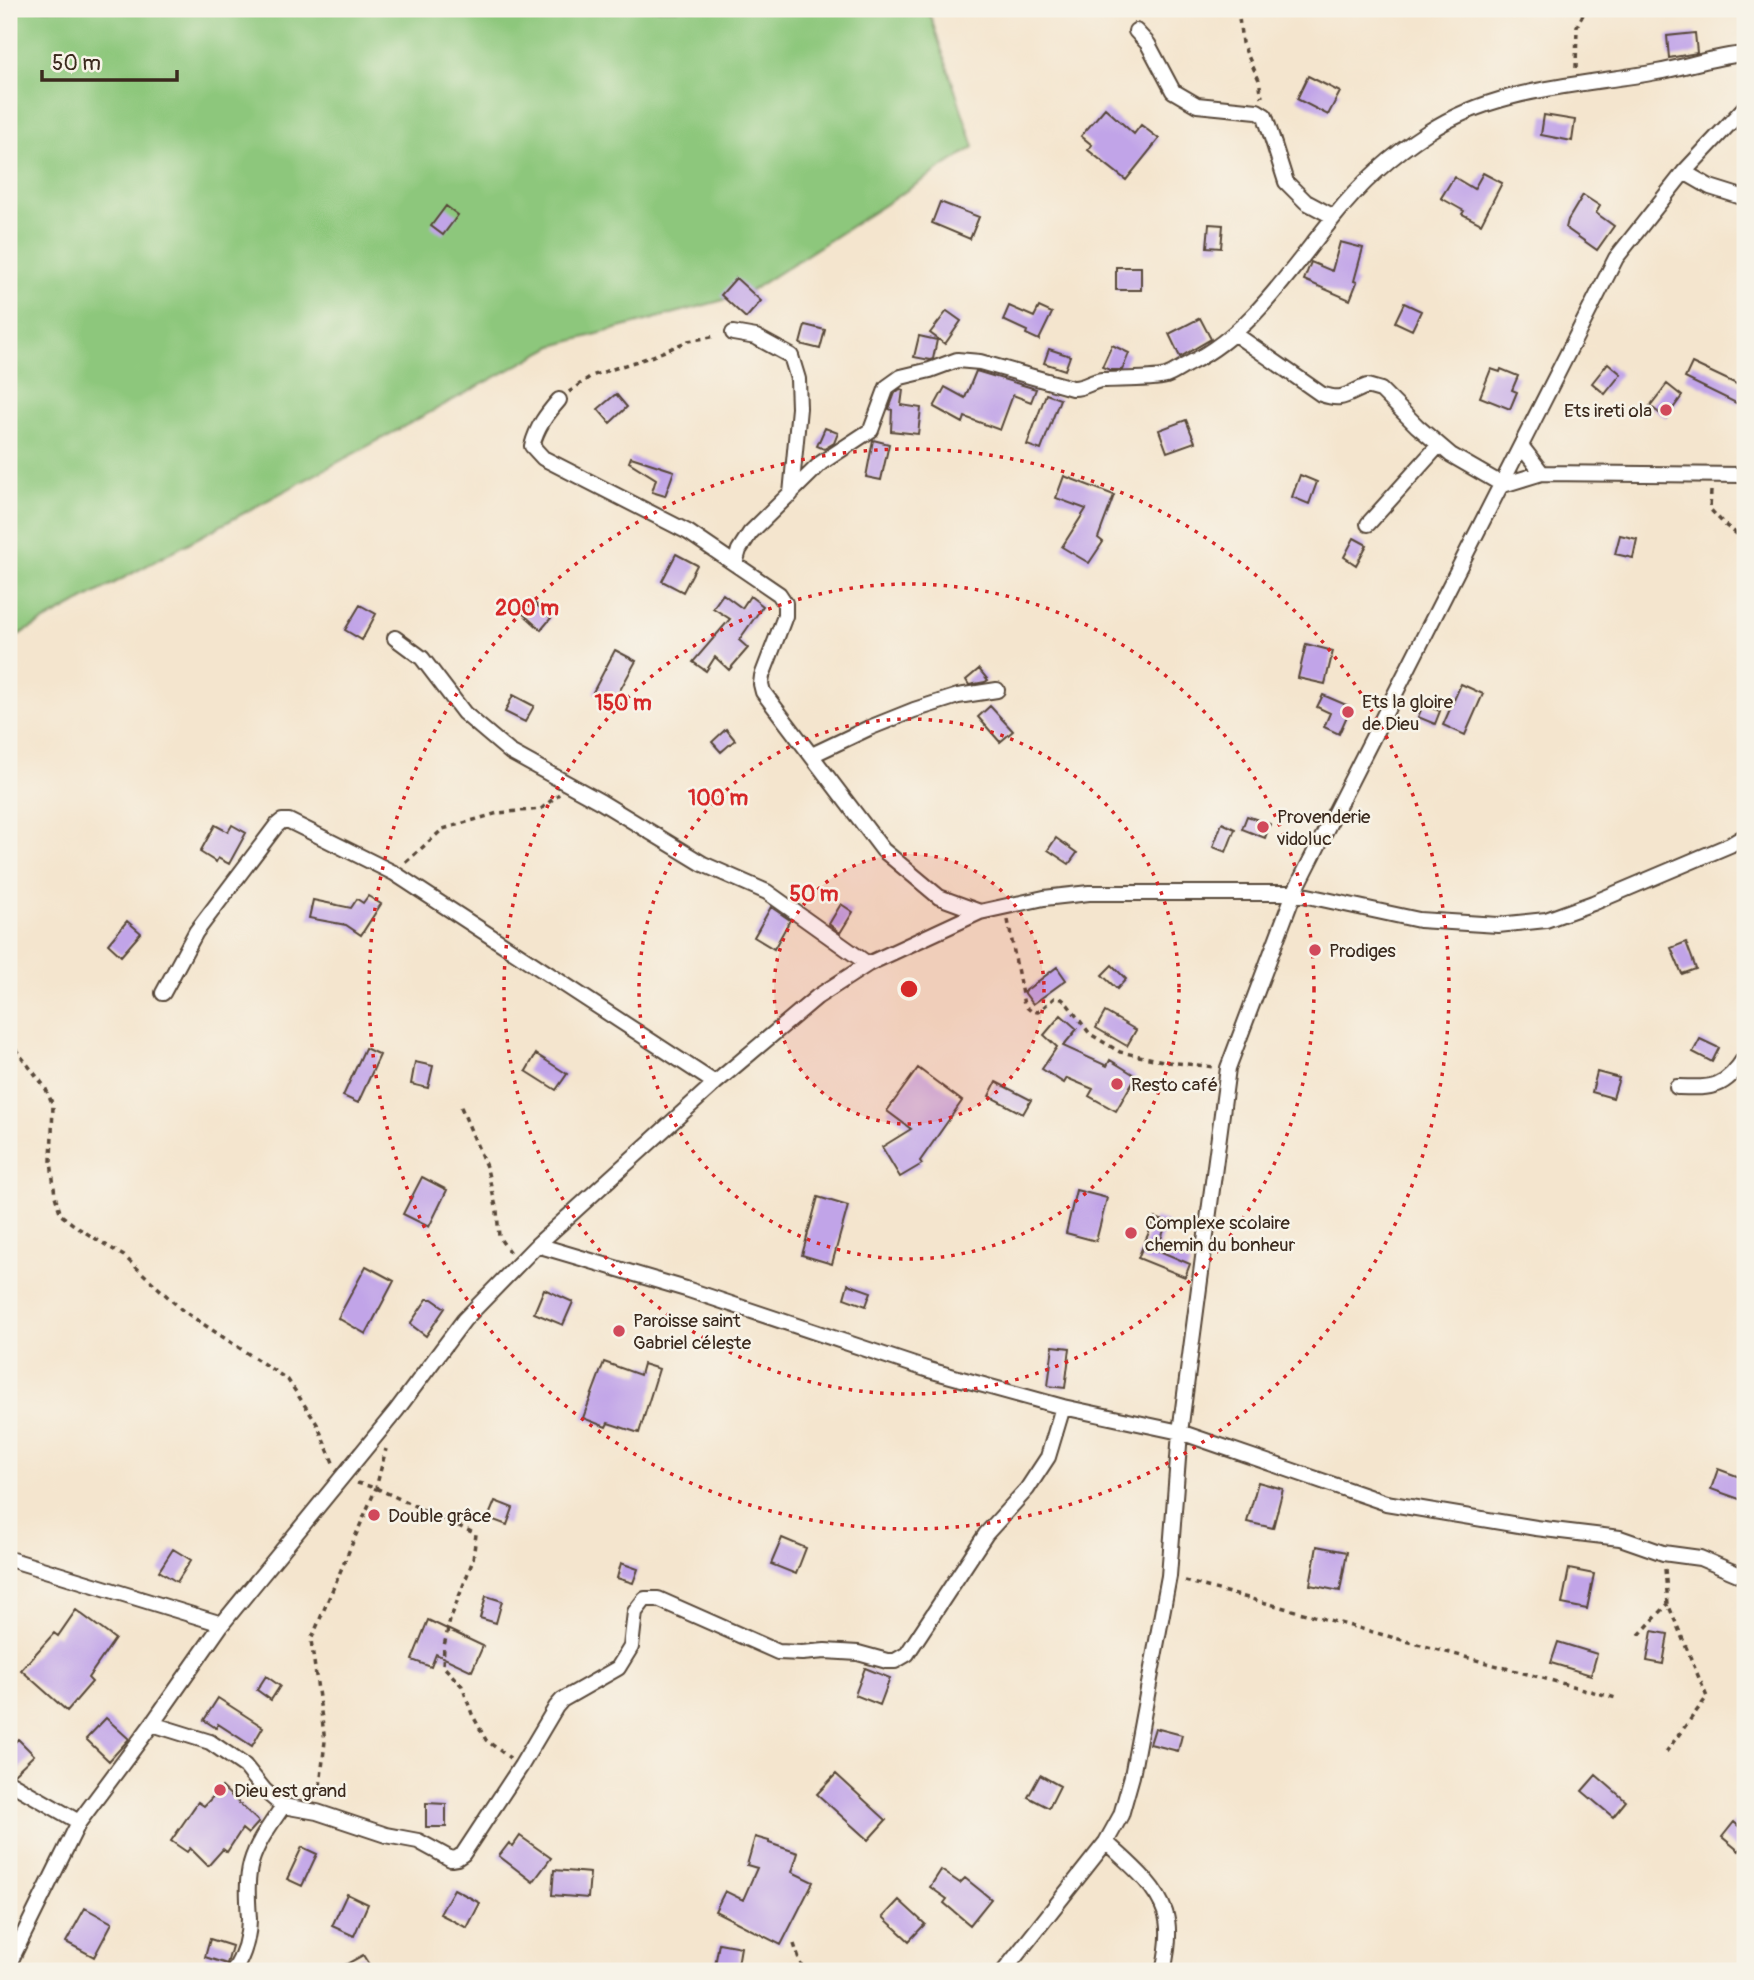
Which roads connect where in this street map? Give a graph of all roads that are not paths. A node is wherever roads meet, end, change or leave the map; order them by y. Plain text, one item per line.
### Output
1 (1136, 30) dead end
2 (1745, 54) edge
3 (1745, 107) edge
4 (1684, 172) junction
5 (1745, 198) edge
6 (1334, 217) junction
7 (733, 333) road end
8 (1235, 334) junction
9 (559, 400) road end
10 (1439, 445) junction
11 (1522, 447) junction
12 (1542, 473) junction
13 (1745, 475) edge
14 (1503, 485) junction
15 (791, 494) junction
16 (1368, 524) dead end
17 (735, 564) junction
18 (395, 638) dead end
19 (997, 690) dead end
20 (812, 755) junction
21 (1745, 836) edge
22 (1294, 893) junction
23 (980, 912) junction
24 (868, 964) junction
25 (163, 993) dead end
26 (1745, 1057) edge
27 (715, 1083) junction
28 (1677, 1087) dead end
29 (537, 1245) junction
30 (1063, 1407) junction
31 (1180, 1432) junction
32 (9, 1559) edge
33 (1745, 1577) edge
34 (222, 1623) junction
35 (152, 1724) junction
36 (9, 1782) edge
37 (283, 1806) junction
38 (79, 1822) junction
39 (1106, 1842) junction
40 (9, 1964) edge
41 (234, 1971) edge
42 (1004, 1971) edge
43 (1163, 1971) edge

1 - 6 street
2 - 6 street
3 - 4 street
4 - 5 street
4 - 11 street
6 - 8 street
7 - 15 street
8 - 10 street
8 - 15 street
9 - 17 street
10 - 14 street
10 - 16 street
11 - 12 street
11 - 14 street
12 - 13 street
12 - 14 street
14 - 22 street
15 - 17 street
17 - 20 street
18 - 24 street
19 - 20 street
20 - 23 street
21 - 22 street
22 - 23 street
22 - 31 street
23 - 24 street
24 - 27 street
25 - 27 street
26 - 28 street
27 - 29 street
29 - 30 street
29 - 34 street
30 - 31 street
30 - 37 street
31 - 33 street
31 - 39 street
32 - 34 street
34 - 35 street
35 - 37 street
35 - 38 street
36 - 38 street
37 - 41 street
38 - 40 street
39 - 42 street
39 - 43 street

